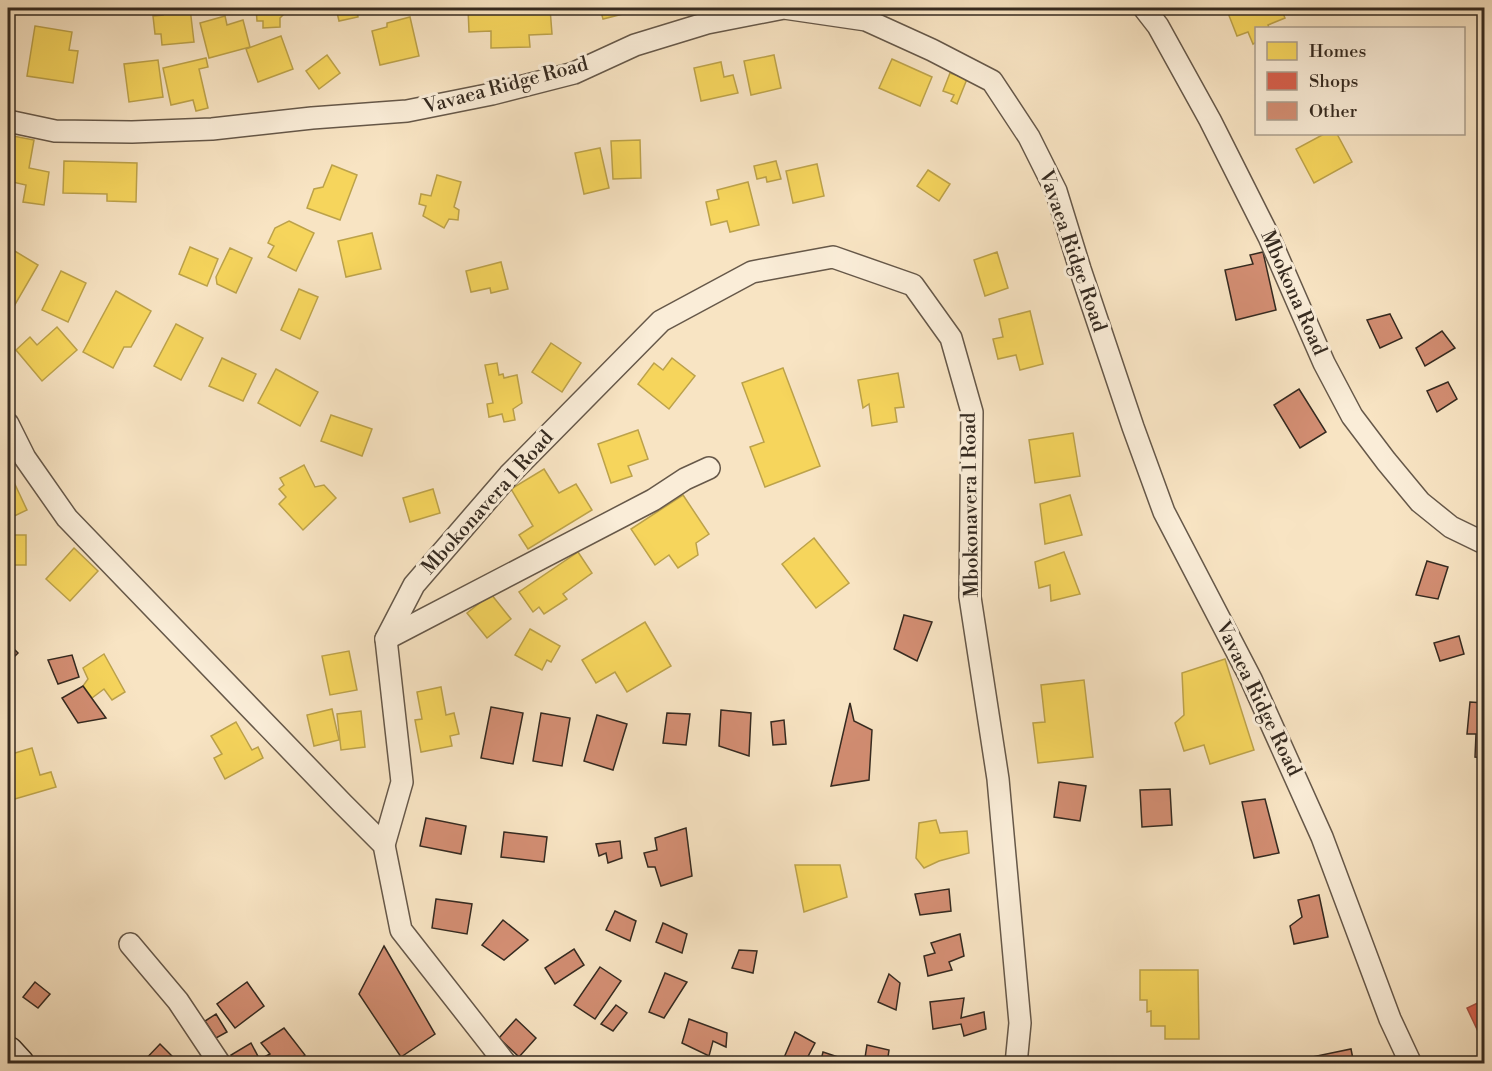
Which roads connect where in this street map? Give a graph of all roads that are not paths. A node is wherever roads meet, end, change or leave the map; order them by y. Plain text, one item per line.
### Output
1 (1144, 8) edge
2 (8, 120) edge
3 (8, 424) edge
4 (709, 468) dead end
5 (1485, 543) edge
6 (386, 639) junction
7 (384, 846) junction
8 (130, 944) dead end
9 (8, 1052) edge
10 (19, 1064) edge
11 (220, 1064) edge
12 (506, 1064) edge
13 (1017, 1064) edge
14 (1411, 1064) edge

1 - 5 street, Mbokona Road
2 - 14 street, Vavaea Ridge Road
3 - 7 street
4 - 6 street
6 - 7 street
6 - 13 street, Mbokonavera 1 Road
7 - 12 street
8 - 11 street
9 - 10 street

